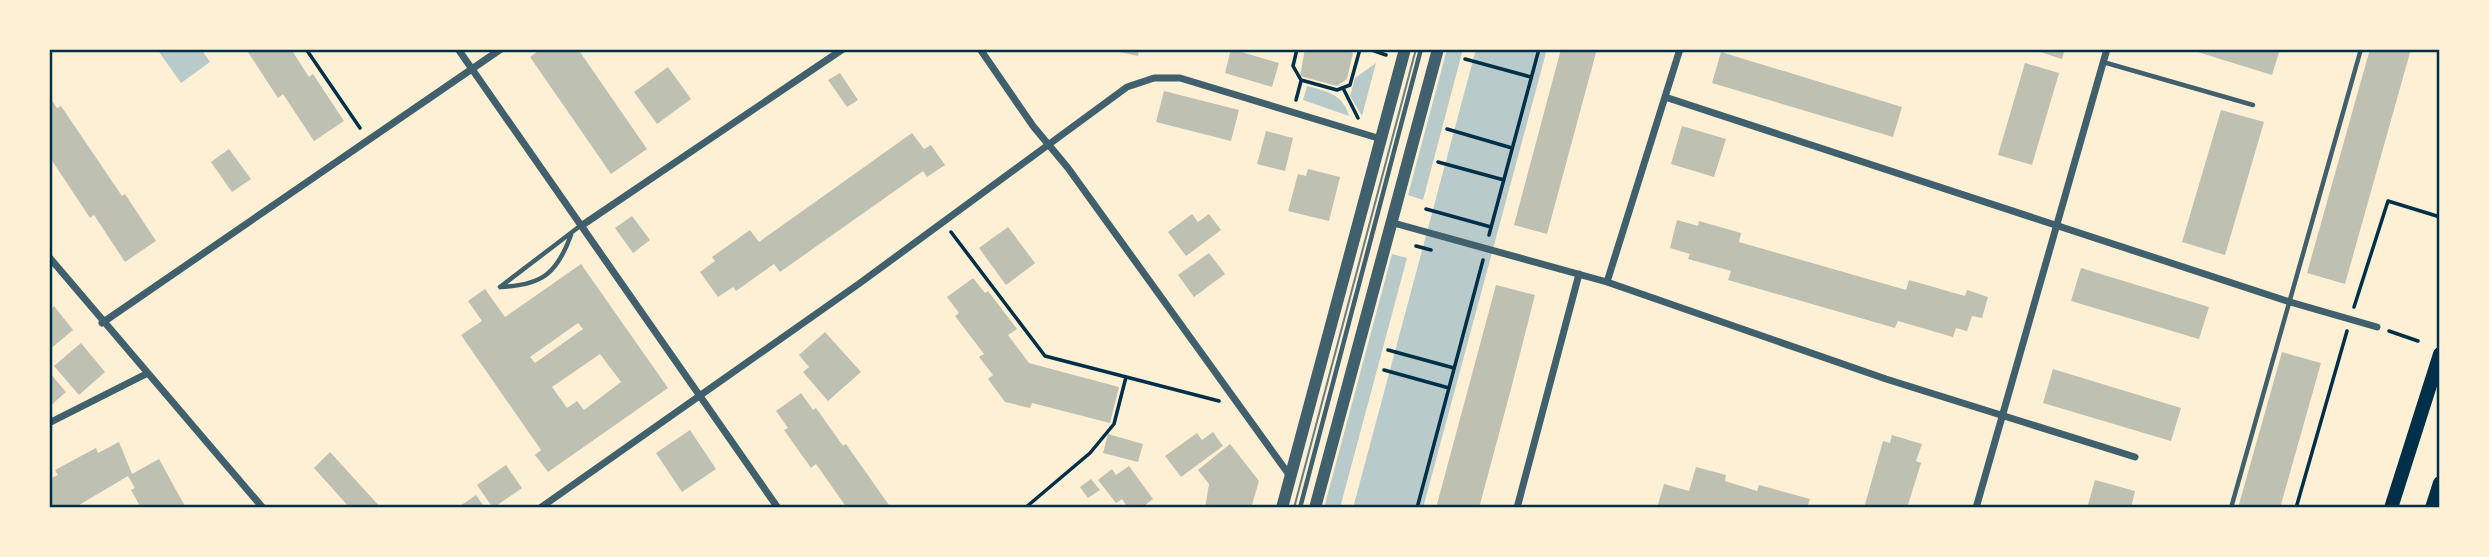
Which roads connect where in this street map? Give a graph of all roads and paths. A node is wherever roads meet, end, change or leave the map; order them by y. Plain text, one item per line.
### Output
1 (306, 49) edge
2 (458, 49) edge
3 (501, 49) edge
4 (844, 49) edge
5 (980, 49) edge
6 (1297, 49) edge
7 (1360, 49) edge
8 (1368, 49) edge
9 (1405, 49) edge
10 (1421, 49) edge
11 (1437, 49) edge
12 (1539, 49) edge
13 (1681, 49) edge
14 (2107, 49) edge
15 (2361, 49) edge
16 (1387, 55) dead end
17 (1465, 59) dead end
18 (2103, 62) junction
19 (472, 69) junction
20 (1532, 77) junction
21 (1301, 80) junction
22 (1343, 88) junction
23 (1665, 97) junction
24 (2253, 105) dead end
25 (1292, 112) junction
26 (1447, 129) dead end
27 (1366, 134) junction
28 (1381, 139) junction
29 (368, 140) junction
30 (1049, 145) junction
31 (1513, 148) junction
32 (1438, 162) dead end
33 (1504, 181) junction
34 (1426, 209) dead end
35 (2440, 217) edge
36 (943, 222) junction
37 (1390, 222) junction
38 (2057, 224) junction
39 (581, 226) junction
40 (1492, 227) junction
41 (572, 233) junction
42 (1486, 246) junction
43 (49, 257) edge
44 (1579, 274) junction
45 (1607, 282) junction
46 (2290, 302) junction
47 (2350, 320) junction
48 (103, 323) junction
49 (2376, 327) joint
50 (2418, 341) dead end
51 (1388, 351) dead end
52 (2440, 355) edge
53 (1454, 369) junction
54 (1384, 370) dead end
55 (146, 374) junction
56 (1126, 377) junction
57 (1449, 388) junction
58 (701, 397) junction
59 (1239, 405) junction
60 (2002, 416) junction
61 (49, 423) edge
62 (2135, 457) dead end
63 (1290, 476) junction
64 (2440, 483) edge
65 (263, 508) edge
66 (540, 508) edge
67 (778, 508) edge
68 (1025, 508) edge
69 (1282, 508) edge
70 (1300, 508) edge
71 (1315, 508) edge
72 (1417, 508) edge
73 (1517, 508) edge
74 (1976, 508) edge
75 (2231, 508) edge
76 (2296, 508) edge
77 (2391, 508) edge
78 (2432, 508) edge

1 - 29 path
2 - 19 street
3 - 19 street
4 - 39 street
5 - 30 street
6 - 21 path
7 - 22 path
8 - 16 path
9 - 28 street
10 - 70 lane
11 - 37 street
12 - 20 path
13 - 23 street
14 - 18 street
15 - 46 lane
17 - 20 path
18 - 24 lane
18 - 38 street
19 - 29 street
19 - 39 street
20 - 31 path
21 - 22 path
21 - 25 path
22 - 27 path
23 - 38 street
23 - 45 street
25 - 27 street
25 - 30 street
26 - 31 path
27 - 28 street
28 - 63 street
29 - 48 street
30 - 36 street
30 - 59 street
31 - 33 path
32 - 33 path
33 - 40 path
34 - 40 path
35 - 47 path
36 - 56 path
36 - 58 street
37 - 42 street
37 - 71 street
38 - 46 street
38 - 60 street
39 - 41 lane
39 - 58 street
40 - 42 path
41 - 41 lane
42 - 44 street
42 - 53 path
43 - 48 street
44 - 45 street
44 - 73 street
45 - 60 street
46 - 47 street
46 - 75 lane
47 - 49 street
47 - 76 path
48 - 55 street
49 - 50 path
51 - 53 path
52 - 77 main road
53 - 57 path
54 - 57 path
55 - 61 street
55 - 65 street
56 - 59 path
56 - 68 path
57 - 72 path
58 - 66 street
58 - 67 street
59 - 63 street
60 - 62 street
60 - 74 street
63 - 69 street
64 - 78 main road

